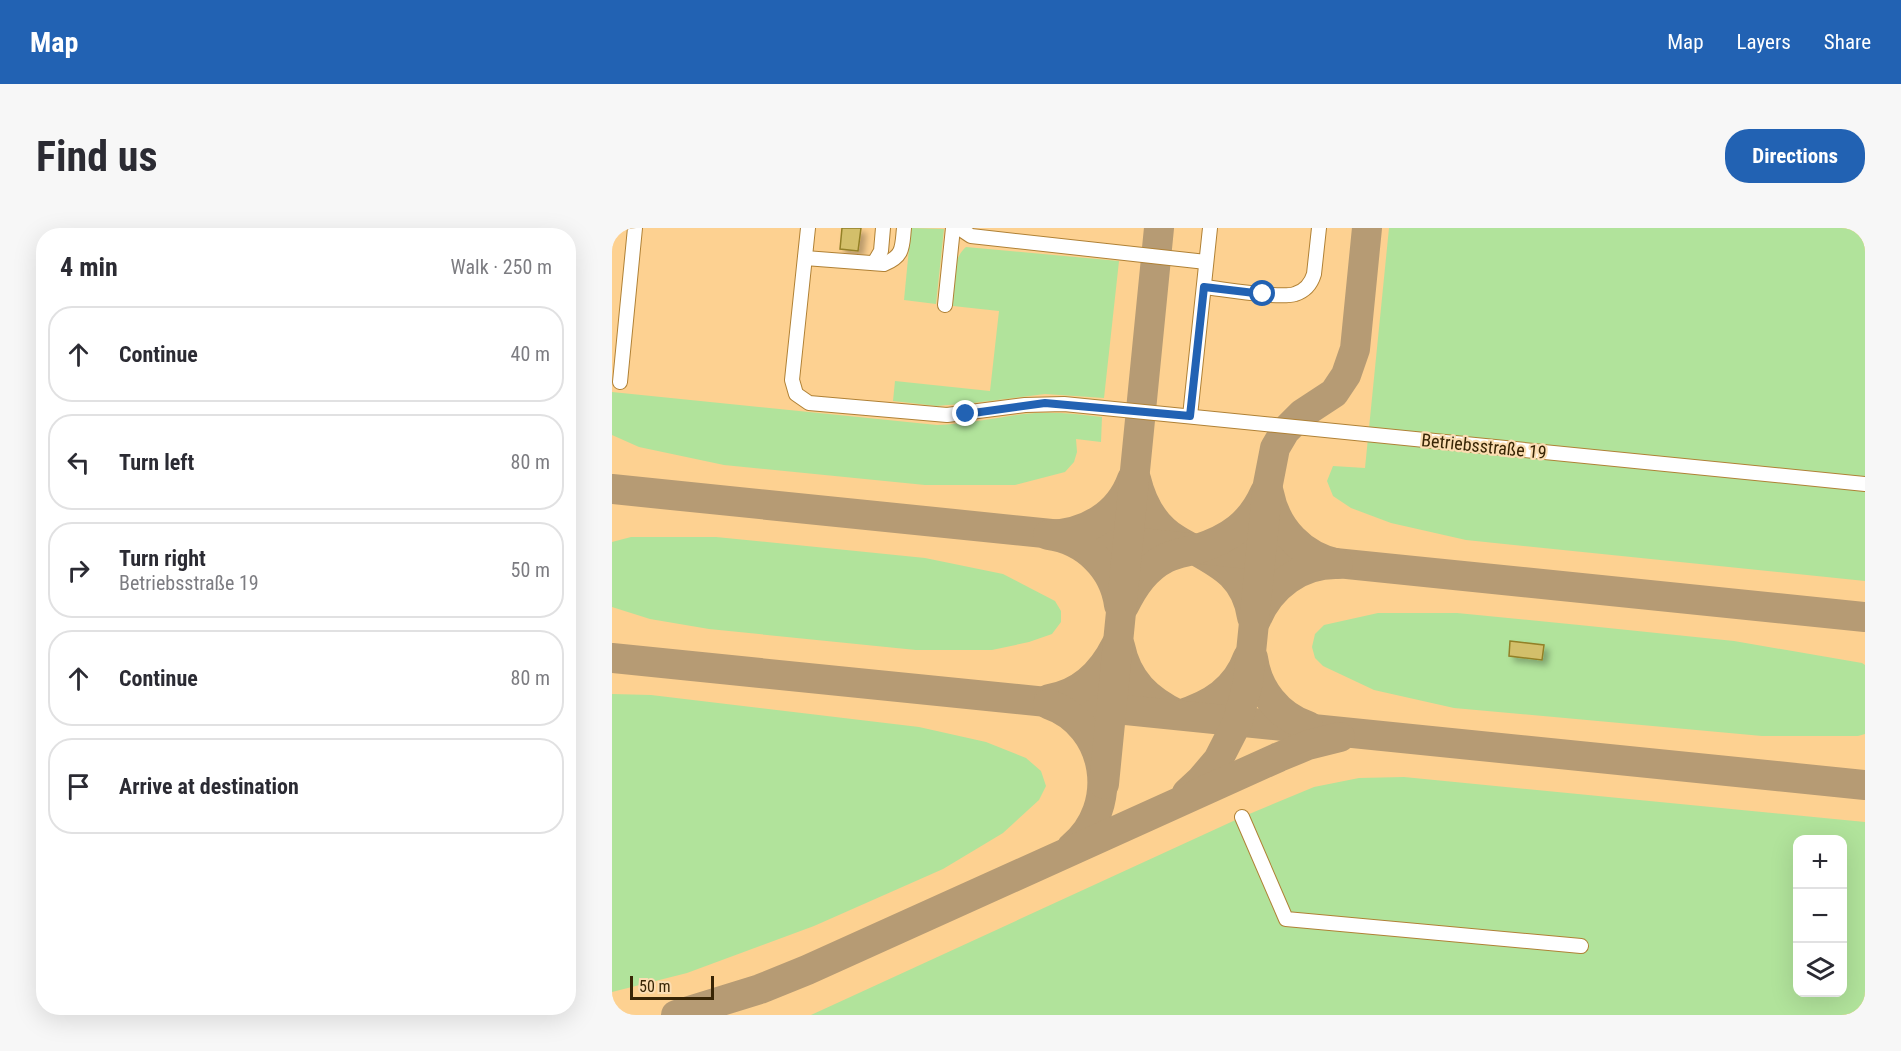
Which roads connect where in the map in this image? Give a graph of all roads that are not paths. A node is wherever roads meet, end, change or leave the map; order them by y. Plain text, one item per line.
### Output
1 (635, 228) edge
2 (808, 228) edge
3 (883, 228) edge
4 (904, 228) edge
5 (953, 228) edge
6 (959, 228) edge
7 (1210, 228) edge
8 (1319, 228) edge
9 (805, 258) junction
10 (1206, 262) junction
11 (874, 263) junction
12 (1204, 287) junction
13 (945, 305) dead end
14 (620, 382) dead end
15 (1190, 416) junction
16 (1865, 484) edge
17 (1242, 817) dead end
18 (1581, 946) dead end

1 - 14 lane
2 - 9 lane, Betriebsstraße 19
3 - 11 lane
4 - 11 lane
5 - 13 lane
6 - 10 lane
7 - 10 lane
8 - 12 lane
9 - 11 lane
9 - 15 lane, Betriebsstraße 19
10 - 12 lane
12 - 15 lane
15 - 16 lane, Betriebsstraße 19
17 - 18 lane

